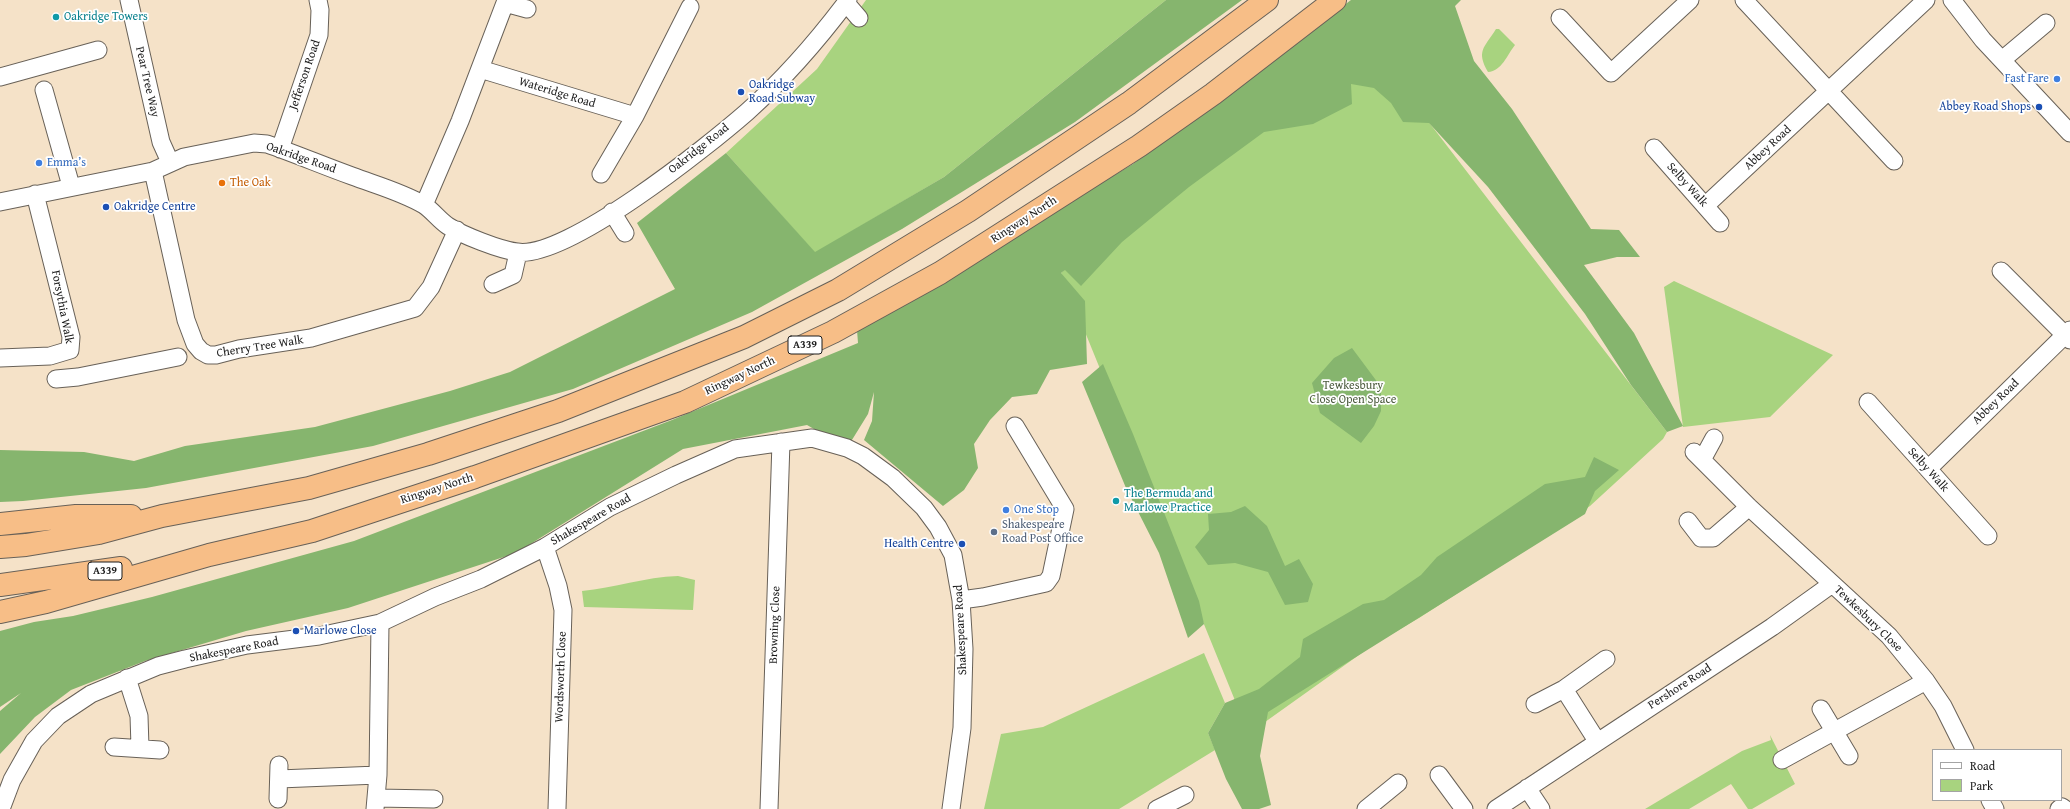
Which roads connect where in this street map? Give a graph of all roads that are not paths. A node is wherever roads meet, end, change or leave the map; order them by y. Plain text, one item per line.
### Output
1 (129, 0) edge
2 (318, 0) edge
3 (1267, 0) edge
4 (1335, 0) edge
5 (1690, 0) edge
6 (1744, 0) edge
7 (1926, 0) edge
8 (1952, 0) edge
9 (847, 2) edge
10 (690, 7) dead end
11 (527, 9) dead end
12 (859, 18) dead end
13 (1560, 18) dead end
14 (2046, 23) dead end
15 (98, 50) dead end
16 (2002, 60) junction
17 (480, 69) junction
18 (0, 77) edge
19 (44, 90) dead end
20 (1830, 91) junction
21 (634, 116) junction
22 (2070, 133) edge
23 (280, 148) junction
24 (1654, 148) dead end
25 (1894, 161) dead end
26 (170, 162) junction
27 (153, 171) junction
28 (601, 174) dead end
29 (71, 186) junction
30 (35, 194) junction
31 (0, 202) edge
32 (424, 206) junction
33 (1705, 206) junction
34 (612, 212) junction
35 (1720, 223) dead end
36 (457, 230) junction
37 (625, 233) dead end
38 (518, 252) junction
39 (2001, 271) dead end
40 (493, 284) dead end
41 (2068, 335) edge
42 (70, 350) junction
43 (178, 357) dead end
44 (0, 358) edge
45 (78, 377) junction
46 (56, 379) dead end
47 (1868, 402) dead end
48 (1015, 426) dead end
49 (1714, 438) dead end
50 (781, 442) junction
51 (1928, 469) junction
52 (1749, 507) junction
53 (162, 516) junction
54 (1688, 521) dead end
55 (0, 524) edge
56 (1988, 536) dead end
57 (0, 547) edge
58 (545, 547) junction
59 (209, 555) junction
60 (1832, 584) junction
61 (0, 585) edge
62 (961, 600) junction
63 (0, 612) edge
64 (380, 623) junction
65 (1606, 659) dead end
66 (127, 678) junction
67 (1926, 681) junction
68 (1564, 689) junction
69 (1535, 704) dead end
70 (1821, 709) dead end
71 (1833, 730) junction
72 (1597, 741) junction
73 (114, 747) dead end
74 (140, 747) junction
75 (1964, 749) edge
76 (160, 750) dead end
77 (1850, 756) dead end
78 (1782, 760) dead end
79 (378, 775) junction
80 (1439, 775) dead end
81 (1398, 783) dead end
82 (1527, 788) junction
83 (1185, 795) dead end
84 (278, 798) dead end
85 (434, 799) dead end
86 (375, 803) edge
87 (1375, 806) edge
88 (1, 809) edge
89 (557, 809) edge
90 (769, 809) edge
91 (951, 809) edge
92 (1157, 809) edge
93 (1464, 809) edge
94 (1496, 809) edge
95 (1542, 809) edge
96 (2059, 809) edge
97 (2065, 809) edge

1 - 26 street, Pear Tree Way
2 - 23 street, Jefferson Road
3 - 53 highway
4 - 59 highway, Ringway North / A339
5 - 13 street
6 - 20 street
7 - 20 street, Abbey Road
8 - 16 street
9 - 12 street
9 - 34 street, Oakridge Road
10 - 21 street
11 - 17 street
14 - 16 street
15 - 18 street
16 - 22 street
17 - 21 street, Wateridge Road
17 - 32 street
19 - 29 street
20 - 25 street
20 - 33 street, Abbey Road
21 - 28 street
23 - 26 street, Oakridge Road
23 - 32 street, Oakridge Road
24 - 33 street, Selby Walk
26 - 27 street, Oakridge Road
27 - 29 street, Oakridge Road
27 - 36 street, Cherry Tree Walk
29 - 30 street, Oakridge Road
30 - 31 street, Oakridge Road
30 - 42 street, Forsythia Walk
32 - 36 street, Oakridge Road
33 - 35 street, Selby Walk
34 - 37 street
34 - 38 street, Oakridge Road
36 - 38 street, Oakridge Road
38 - 40 street
39 - 41 street, Abbey Road
41 - 51 street, Abbey Road
42 - 44 street, Forsythia Walk
42 - 45 street
43 - 45 street
45 - 46 street
47 - 51 street, Selby Walk
48 - 62 street
49 - 52 street, Tewkesbury Close
50 - 58 street, Shakespeare Road
50 - 62 street, Shakespeare Road
50 - 90 street, Browning Close
51 - 56 street, Selby Walk
52 - 54 street
52 - 60 street, Tewkesbury Close
53 - 55 highway
53 - 57 highway
58 - 64 street, Shakespeare Road
58 - 89 street, Wordsworth Close
59 - 61 highway, A339
59 - 63 highway
60 - 67 street, Tewkesbury Close
60 - 72 street, Pershore Road
62 - 91 street, Shakespeare Road
64 - 66 street, Shakespeare Road
64 - 79 street
65 - 68 street
66 - 74 street
66 - 88 street, Shakespeare Road
67 - 71 street
67 - 75 street, Tewkesbury Close
68 - 69 street
68 - 72 street
70 - 71 street
71 - 77 street
71 - 78 street
72 - 82 street, Pershore Road
73 - 74 street
74 - 76 street
79 - 84 street
79 - 86 street
80 - 93 street
81 - 87 street
82 - 94 street, Pershore Road
82 - 95 street
83 - 92 street
85 - 86 street
96 - 97 street

